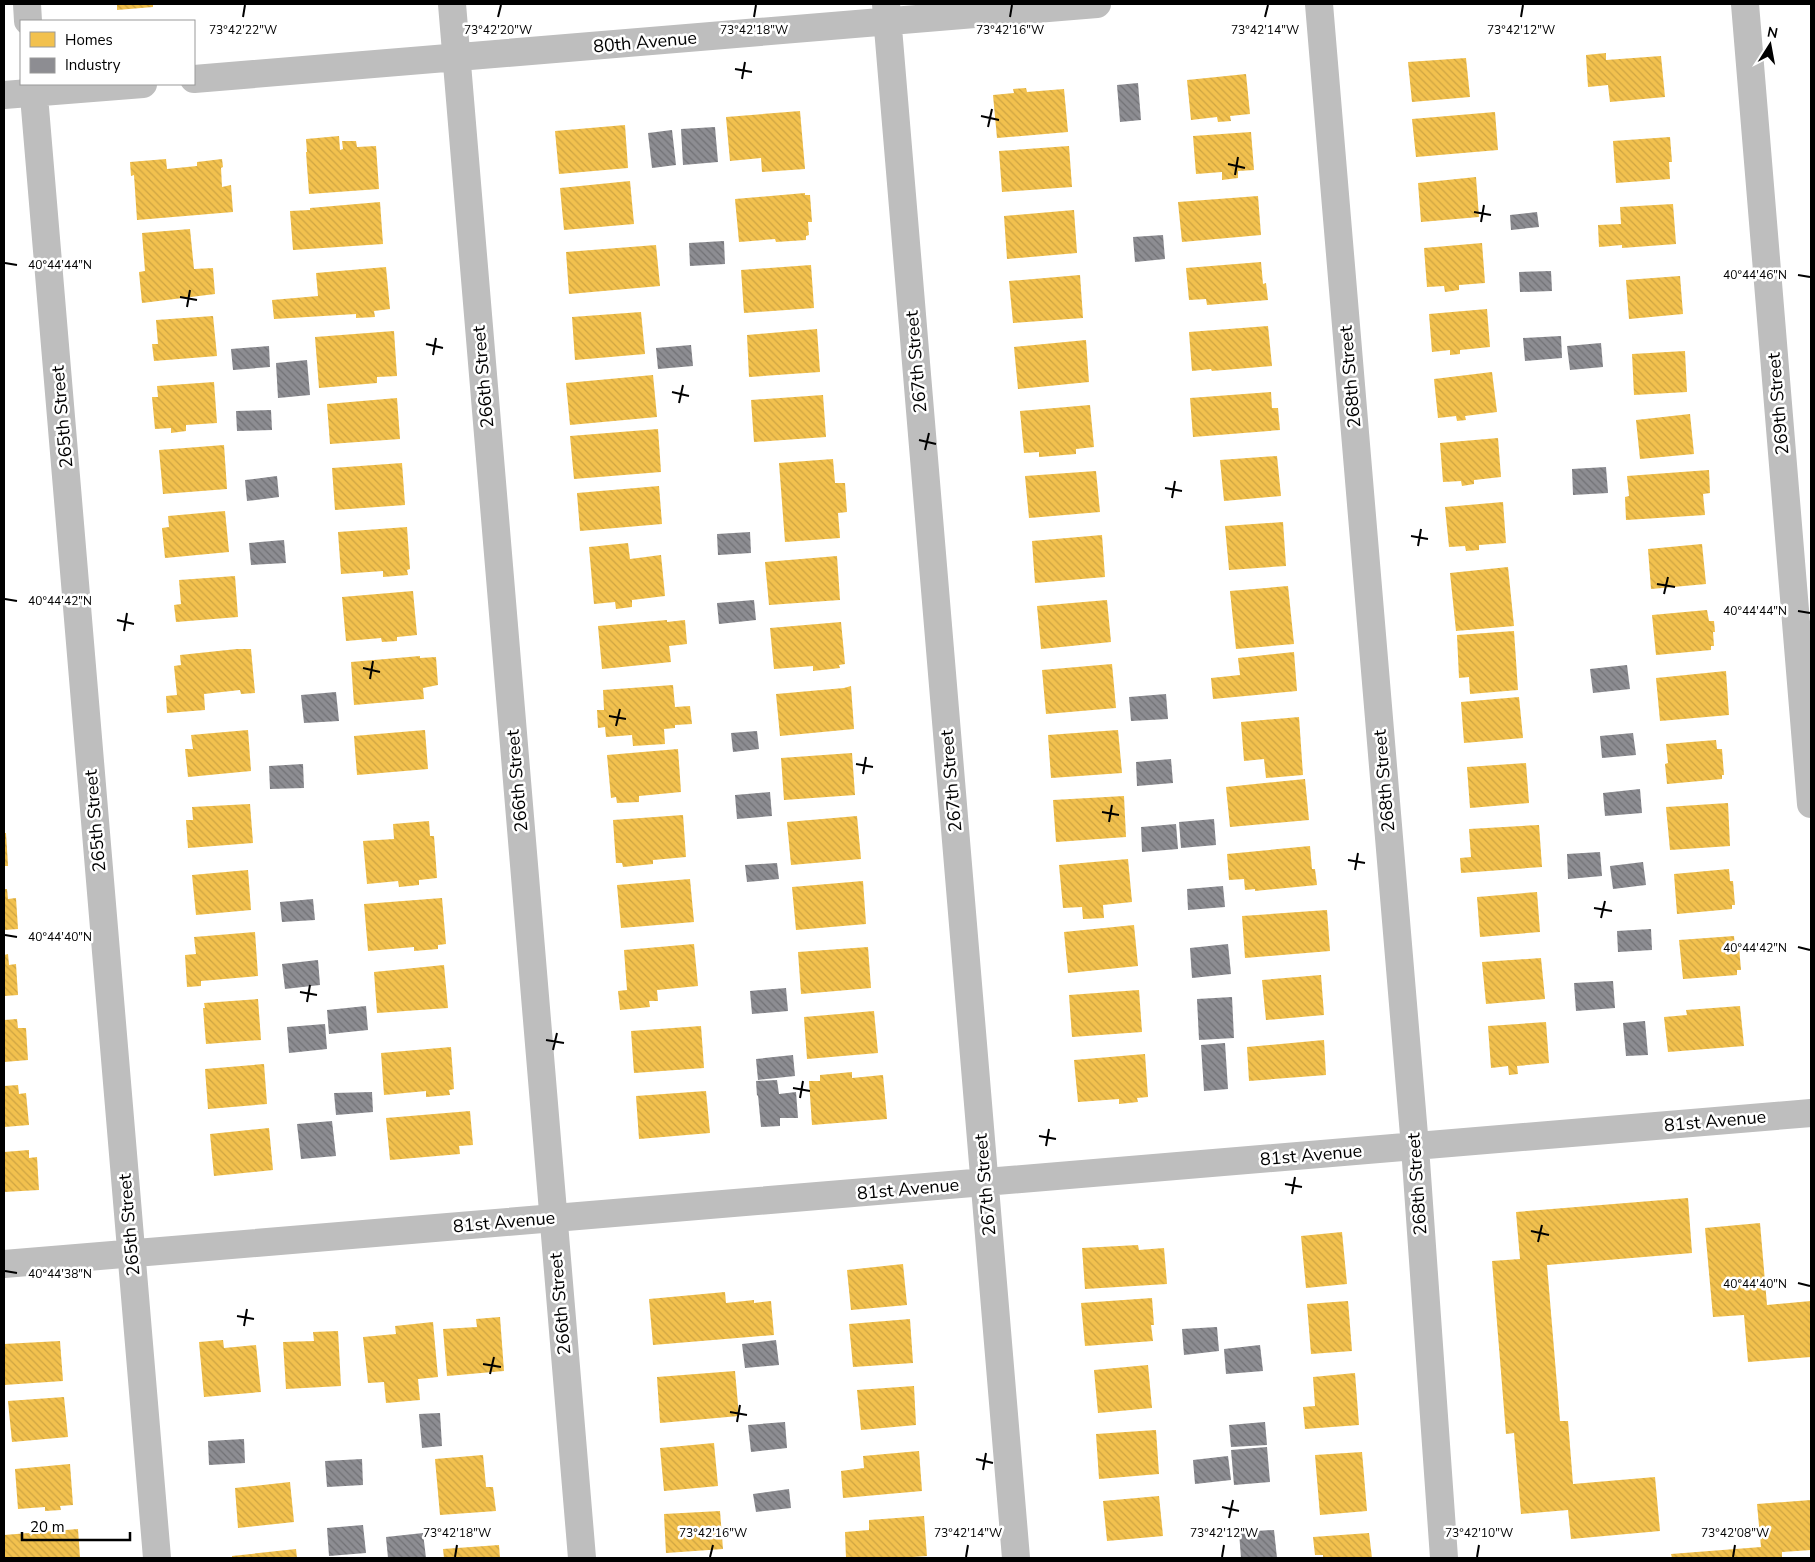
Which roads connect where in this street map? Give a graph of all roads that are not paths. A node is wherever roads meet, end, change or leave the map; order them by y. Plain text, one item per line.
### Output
1 (27, 4) edge
2 (452, 4) edge
3 (1097, 4) edge
4 (1319, 4) edge
5 (1745, 4) edge
6 (886, 12) edge
7 (28, 20) edge
8 (456, 57) junction
9 (195, 80) edge
10 (115, 85) edge
11 (34, 88) edge
12 (4, 95) edge
13 (1811, 804) edge
14 (1811, 1113) edge
15 (1415, 1147) junction
16 (984, 1182) junction
17 (553, 1218) junction
18 (132, 1254) junction
19 (4, 1264) edge
20 (157, 1558) edge
21 (582, 1558) edge
22 (1016, 1558) edge
23 (1444, 1558) edge

1 - 7 street
2 - 8 street, 266th Street
3 - 6 street, 80th Avenue
4 - 15 street, 268th Street
5 - 13 street, 269th Street
6 - 8 street, 80th Avenue
6 - 16 street, 267th Street
8 - 9 street, 80th Avenue
8 - 17 street, 266th Street
10 - 11 street
11 - 12 street
11 - 18 street, 265th Street
14 - 15 street, 81st Avenue
15 - 16 street, 81st Avenue
15 - 23 street, 268th Street
16 - 17 street, 81st Avenue
16 - 22 street, 267th Street
17 - 18 street, 81st Avenue
17 - 21 street, 266th Street
18 - 19 street, 81st Avenue
18 - 20 street, 265th Street

